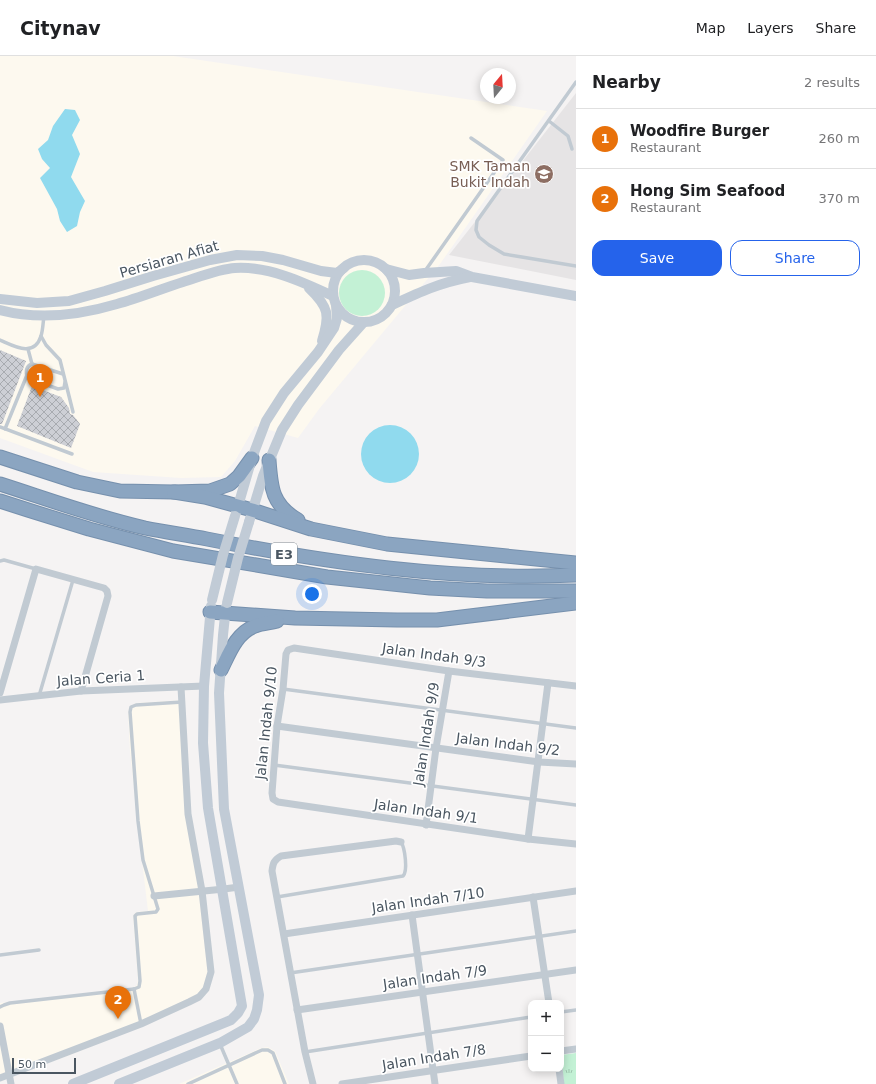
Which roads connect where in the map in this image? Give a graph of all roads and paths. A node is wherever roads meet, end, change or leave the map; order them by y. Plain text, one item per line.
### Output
1 (576, 82) edge
2 (549, 121) junction
3 (471, 138) dead end
4 (572, 149) dead end
5 (246, 255) junction
6 (576, 266) edge
7 (245, 268) junction
8 (344, 268) junction
9 (386, 270) junction
10 (424, 273) junction
11 (472, 277) junction
12 (303, 282) junction
13 (576, 296) edge
14 (0, 299) edge
15 (335, 300) junction
16 (392, 305) junction
17 (0, 310) edge
18 (44, 315) junction
19 (364, 322) junction
20 (42, 336) junction
21 (0, 340) edge
22 (28, 349) junction
23 (318, 352) junction
24 (32, 364) junction
25 (64, 374) junction
26 (27, 375) junction
27 (66, 382) junction
28 (73, 412) dead end
29 (0, 427) edge
30 (5, 429) junction
31 (72, 454) dead end
32 (0, 457) edge
33 (252, 458) junction
34 (269, 460) junction
35 (0, 484) edge
36 (174, 492) junction
37 (0, 501) edge
38 (236, 511) junction
39 (250, 516) junction
40 (311, 529) junction
41 (0, 560) edge
42 (576, 563) edge
43 (36, 569) junction
44 (576, 575) edge
45 (73, 579) junction
46 (576, 591) edge
47 (576, 603) edge
48 (211, 606) junction
49 (226, 608) junction
50 (294, 618) junction
51 (288, 650) joint
52 (221, 670) junction
53 (449, 671) junction
54 (548, 683) junction
55 (204, 686) junction
56 (576, 686) edge
57 (181, 687) junction
58 (283, 689) junction
59 (81, 692) junction
60 (0, 693) edge
61 (39, 696) junction
62 (0, 700) edge
63 (182, 702) junction
64 (443, 710) junction
65 (543, 724) junction
66 (277, 726) junction
67 (576, 728) edge
68 (436, 748) junction
69 (539, 762) junction
70 (576, 764) edge
71 (274, 765) junction
72 (431, 786) junction
73 (273, 799) joint
74 (533, 800) junction
75 (576, 805) edge
76 (426, 825) junction
77 (528, 839) junction
78 (401, 842) joint
79 (576, 844) edge
80 (238, 887) junction
81 (222, 890) junction
82 (202, 891) junction
83 (576, 891) edge
84 (154, 896) junction
85 (277, 897) junction
86 (533, 897) junction
87 (412, 915) junction
88 (576, 932) edge
89 (284, 934) junction
90 (539, 937) junction
91 (39, 950) dead end
92 (0, 955) edge
93 (417, 955) junction
94 (576, 970) edge
95 (290, 973) junction
96 (545, 974) junction
97 (134, 989) junction
98 (422, 992) junction
99 (549, 1000) edge
100 (0, 1008) edge
101 (297, 1010) junction
102 (576, 1010) edge
103 (564, 1012) edge
104 (528, 1017) edge
105 (141, 1024) junction
106 (0, 1026) edge
107 (428, 1033) junction
108 (220, 1043) junction
109 (576, 1049) edge
110 (564, 1051) edge
111 (304, 1052) junction
112 (528, 1056) edge
113 (229, 1065) junction
114 (433, 1070) junction
115 (559, 1072) edge
116 (9, 1075) junction
117 (0, 1078) edge
118 (11, 1084) edge
119 (73, 1084) edge
120 (119, 1084) edge
121 (188, 1084) edge
122 (237, 1084) edge
123 (285, 1084) edge
124 (313, 1084) edge
125 (342, 1084) edge
126 (435, 1084) edge
127 (561, 1084) edge

1 - 2 lane
2 - 4 lane
2 - 6 lane
3 - 10 lane
5 - 7 main road
5 - 8 main road, Persiaran Afiat
5 - 14 main road, Persiaran Afiat
7 - 12 main road, Persiaran Afiat
7 - 18 main road, Persiaran Afiat
8 - 9 main road
8 - 15 main road
9 - 10 main road
9 - 16 main road
10 - 11 main road
11 - 13 main road
11 - 16 main road
12 - 15 main road, Persiaran Afiat
12 - 23 main road
15 - 19 main road
15 - 23 main road
16 - 19 main road
17 - 18 main road, Persiaran Afiat
18 - 20 lane
19 - 34 main road
20 - 22 lane
20 - 25 lane
21 - 22 lane
22 - 24 lane
23 - 33 main road
24 - 25 lane
24 - 26 lane
25 - 27 lane
26 - 27 lane
26 - 30 lane
27 - 28 lane
29 - 30 lane
30 - 31 lane
32 - 36 highway
33 - 36 highway
33 - 38 main road
34 - 39 main road
34 - 40 highway
35 - 44 highway, E3
36 - 38 highway
37 - 46 highway, E3
38 - 39 highway
38 - 48 main road, bridge
39 - 40 highway
39 - 49 main road, bridge
40 - 42 highway
41 - 43 lane
43 - 45 street
43 - 60 street
45 - 59 street
45 - 61 lane
47 - 50 highway
48 - 49 highway
48 - 55 main road
49 - 50 highway
49 - 52 main road
50 - 52 highway
51 - 53 street, Jalan Indah 9/3
51 - 58 street, Jalan Indah 9/10
52 - 80 main road
53 - 54 street, Jalan Indah 9/3
53 - 64 street, Jalan Indah 9/9
54 - 56 street, Jalan Indah 9/3
54 - 65 street
55 - 57 street, Jalan Ceria 1
55 - 81 main road
57 - 59 street, Jalan Ceria 1
57 - 63 street
58 - 64 lane
58 - 66 street, Jalan Indah 9/10
59 - 61 street, Jalan Ceria 1
61 - 62 street, Jalan Ceria 1
63 - 82 street
63 - 84 lane
64 - 65 lane
64 - 68 street, Jalan Indah 9/9
65 - 67 lane
65 - 69 street
66 - 68 street, Jalan Indah 9/2
66 - 71 street, Jalan Indah 9/10
68 - 69 street, Jalan Indah 9/2
68 - 72 street, Jalan Indah 9/9
69 - 70 street, Jalan Indah 9/2
69 - 74 street
71 - 72 lane
71 - 73 street, Jalan Indah 9/10
72 - 74 lane
72 - 76 street, Jalan Indah 9/9
73 - 76 street, Jalan Indah 9/1
74 - 75 lane
74 - 77 street
76 - 77 street, Jalan Indah 9/1
77 - 79 street, Jalan Indah 9/1
78 - 85 lane
78 - 85 street
80 - 81 street
80 - 108 main road
81 - 82 street
81 - 119 main road
82 - 84 street
82 - 105 street
83 - 86 street, Jalan Indah 7/10
84 - 97 lane
85 - 89 street
86 - 87 street, Jalan Indah 7/10
86 - 90 street
87 - 89 street, Jalan Indah 7/10
87 - 93 street
88 - 90 lane
89 - 95 street
90 - 93 lane
90 - 96 street
91 - 92 lane
93 - 95 lane
93 - 98 street
94 - 96 street, Jalan Indah 7/9
95 - 101 street
96 - 98 street, Jalan Indah 7/9
96 - 99 street
97 - 100 lane
97 - 105 lane
98 - 101 street, Jalan Indah 7/9
98 - 107 street
101 - 111 street
102 - 103 lane
104 - 107 lane
105 - 116 street
106 - 116 street
107 - 111 lane
107 - 114 street
108 - 113 lane
108 - 120 main road
109 - 110 street
111 - 124 street
112 - 114 street, Jalan Indah 7/8
113 - 121 lane
113 - 122 lane
113 - 123 lane
114 - 125 street, Jalan Indah 7/8
114 - 126 street
115 - 127 street
116 - 117 street
116 - 118 street

